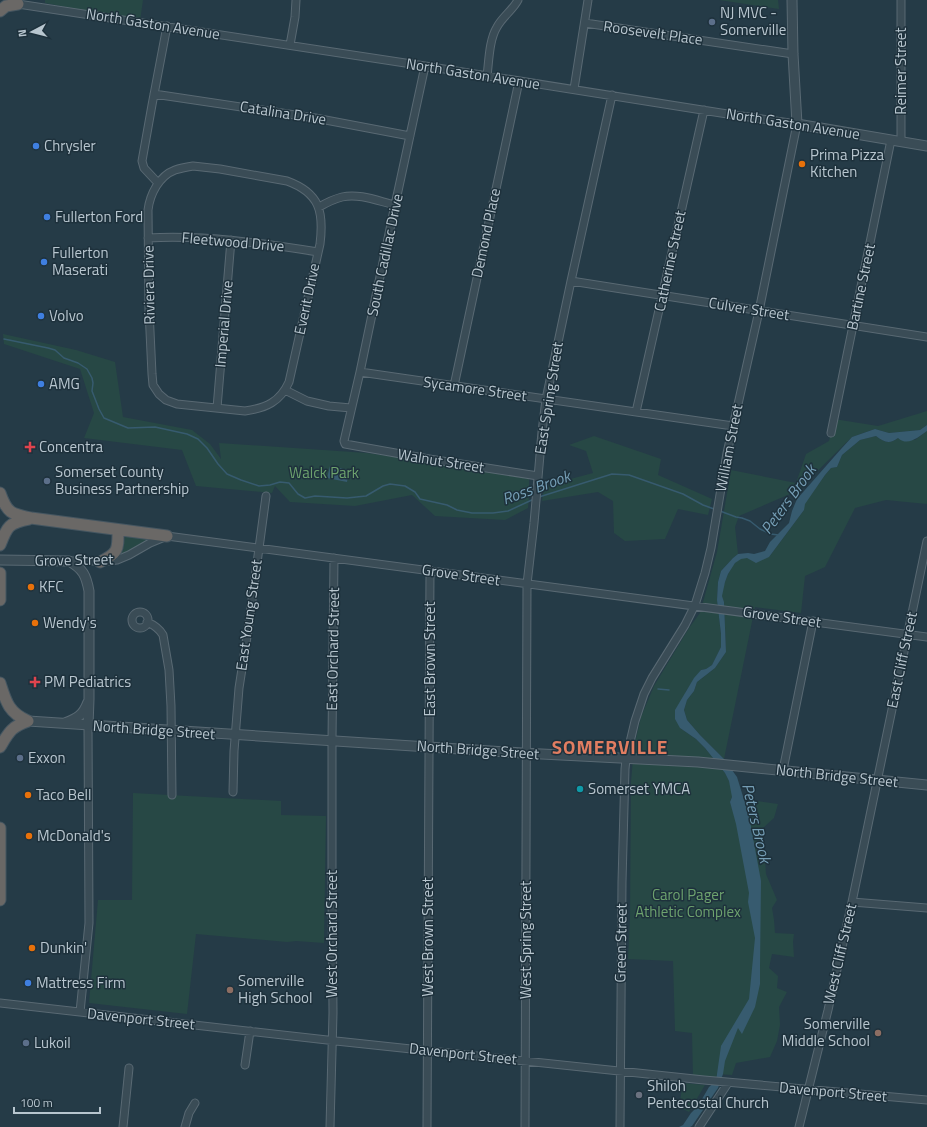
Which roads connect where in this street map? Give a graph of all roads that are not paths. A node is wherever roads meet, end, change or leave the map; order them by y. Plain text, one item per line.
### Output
1 (296, 0) edge
2 (518, 0) edge
3 (588, 0) edge
4 (792, 0) edge
5 (901, 0) edge
6 (14, 2) edge
7 (0, 11) edge
8 (585, 23) junction
9 (167, 26) junction
10 (290, 45) junction
11 (793, 54) junction
12 (425, 66) junction
13 (487, 76) junction
14 (519, 81) junction
15 (574, 90) junction
16 (154, 94) junction
17 (612, 95) junction
18 (704, 110) junction
19 (797, 124) junction
20 (410, 136) junction
21 (891, 140) junction
22 (901, 141) junction
23 (927, 146) edge
24 (158, 183) junction
25 (395, 205) junction
26 (319, 207) junction
27 (148, 238) junction
28 (231, 240) junction
29 (318, 252) junction
30 (571, 281) junction
31 (663, 295) junction
32 (759, 311) junction
33 (853, 324) junction
34 (927, 337) edge
35 (360, 372) junction
36 (454, 386) junction
37 (285, 390) junction
38 (546, 399) junction
39 (217, 408) junction
40 (352, 408) junction
41 (636, 412) junction
42 (733, 426) junction
43 (831, 433) dead end
44 (345, 444) joint
45 (538, 476) junction
46 (0, 493) edge
47 (266, 496) dead end
48 (31, 518) junction
49 (118, 530) junction
50 (167, 536) junction
51 (927, 541) edge
52 (0, 545) edge
53 (259, 548) junction
54 (334, 558) junction
55 (4, 560) edge
56 (70, 561) junction
57 (100, 562) junction
58 (430, 570) junction
59 (0, 573) edge
60 (527, 584) junction
61 (0, 600) edge
62 (695, 605) junction
63 (813, 621) junction
64 (147, 622) dead end
65 (908, 634) junction
66 (927, 637) edge
67 (0, 683) edge
68 (90, 699) junction
69 (28, 721) junction
70 (61, 724) junction
71 (88, 726) junction
72 (171, 731) junction
73 (235, 735) junction
74 (332, 740) junction
75 (0, 747) edge
76 (429, 747) junction
77 (527, 753) junction
78 (626, 759) junction
79 (783, 770) junction
80 (877, 780) junction
81 (927, 784) edge
82 (233, 792) dead end
83 (172, 795) dead end
84 (0, 828) edge
85 (0, 900) edge
86 (852, 902) junction
87 (927, 908) edge
88 (0, 1003) edge
89 (80, 1012) junction
90 (250, 1031) junction
91 (332, 1040) junction
92 (427, 1050) junction
93 (525, 1061) junction
94 (245, 1065) dead end
95 (129, 1068) dead end
96 (620, 1071) junction
97 (726, 1082) junction
98 (808, 1090) junction
99 (927, 1100) edge
100 (195, 1103) dead end
101 (123, 1127) edge
102 (185, 1127) edge
103 (330, 1127) edge
104 (427, 1127) edge
105 (525, 1127) edge
106 (620, 1127) edge
107 (699, 1127) edge
108 (798, 1127) edge

1 - 10 street
2 - 13 street
3 - 8 street
4 - 11 street
5 - 22 street, Reimer Street
6 - 7 highway
6 - 9 street, North Gaston Avenue
8 - 11 street, Roosevelt Place
8 - 15 street
9 - 10 street, North Gaston Avenue
9 - 16 street
10 - 12 street, North Gaston Avenue
11 - 19 street
12 - 13 street, North Gaston Avenue
12 - 20 street, South Cadillac Drive
13 - 14 street, North Gaston Avenue
14 - 15 street, North Gaston Avenue
14 - 36 street, Demond Place
15 - 17 street, North Gaston Avenue
16 - 20 street, Catalina Drive
16 - 24 street
17 - 18 street, North Gaston Avenue
17 - 30 street, East Spring Street
18 - 19 street, North Gaston Avenue
18 - 31 street, Catherine Street
19 - 21 street, North Gaston Avenue
19 - 32 street, William Street
20 - 25 street, South Cadillac Drive
21 - 22 street, North Gaston Avenue
21 - 33 street, Bartine Street
22 - 23 street, North Gaston Avenue
24 - 26 street
24 - 27 street, Riviera Drive
25 - 26 street
25 - 35 street, South Cadillac Drive
26 - 29 street, Everit Drive
27 - 28 street, Fleetwood Drive
27 - 39 street, Riviera Drive
28 - 29 street, Fleetwood Drive
28 - 39 street, Imperial Drive
29 - 37 street, Everit Drive
30 - 31 street, Culver Street
30 - 38 street, East Spring Street
31 - 32 street, Culver Street
31 - 41 street, Catherine Street
32 - 33 street, Culver Street
32 - 42 street, William Street
33 - 34 street, Culver Street
33 - 43 street, Bartine Street
35 - 36 street, Sycamore Street
35 - 40 street, South Cadillac Drive
36 - 38 street, Sycamore Street
37 - 39 street
37 - 40 street
38 - 41 street, Sycamore Street
38 - 45 street, East Spring Street
40 - 44 street, South Cadillac Drive
41 - 42 street, Sycamore Street
42 - 62 street, William Street
44 - 45 street, Walnut Street
45 - 60 street, East Spring Street
46 - 48 highway
47 - 53 street, East Young Street
48 - 49 highway
48 - 52 highway
49 - 50 highway
49 - 57 highway
50 - 53 street, Grove Street
50 - 57 street, Grove Street
51 - 65 street, East Cliff Street
53 - 54 street, Grove Street
53 - 73 street, East Young Street
54 - 58 street, Grove Street
54 - 74 street, East Orchard Street
55 - 56 street, Grove Street
56 - 57 street, Grove Street
56 - 68 street
58 - 60 street, Grove Street
58 - 76 street, East Brown Street
59 - 61 highway
60 - 62 street, Grove Street
60 - 77 street, East Spring Street
62 - 63 street, Grove Street
62 - 78 street, William Street
63 - 65 street, Grove Street
63 - 79 street
64 - 72 street
65 - 66 street, Grove Street
65 - 80 street, East Cliff Street
67 - 69 highway
68 - 70 street
68 - 71 street
69 - 70 street, North Bridge Street
69 - 75 highway
70 - 71 street, North Bridge Street
71 - 72 street, North Bridge Street
71 - 89 street
72 - 73 street, North Bridge Street
72 - 83 street
73 - 74 street, North Bridge Street
73 - 82 street, East Young Street
74 - 76 street, North Bridge Street
74 - 91 street, West Orchard Street
76 - 77 street, North Bridge Street
76 - 92 street, West Brown Street
77 - 78 street, North Bridge Street
77 - 93 street, West Spring Street
78 - 79 street, North Bridge Street
78 - 96 street, Green Street
79 - 80 street, North Bridge Street
80 - 81 street, North Bridge Street
80 - 86 street, West Cliff Street
84 - 85 highway
86 - 87 street
86 - 98 street, West Cliff Street
88 - 89 street, Davenport Street
89 - 90 street, Davenport Street
90 - 91 street, Davenport Street
90 - 94 street
91 - 92 street, Davenport Street
91 - 103 street, West Orchard Street
92 - 93 street, Davenport Street
92 - 104 street, West Brown Street
93 - 96 street, Davenport Street
93 - 105 street, West Spring Street
95 - 101 street
96 - 97 street, Davenport Street
96 - 106 street, Green Street
97 - 98 street, Davenport Street
97 - 107 street
98 - 99 street, Davenport Street
98 - 108 street, West Cliff Street
100 - 102 street

